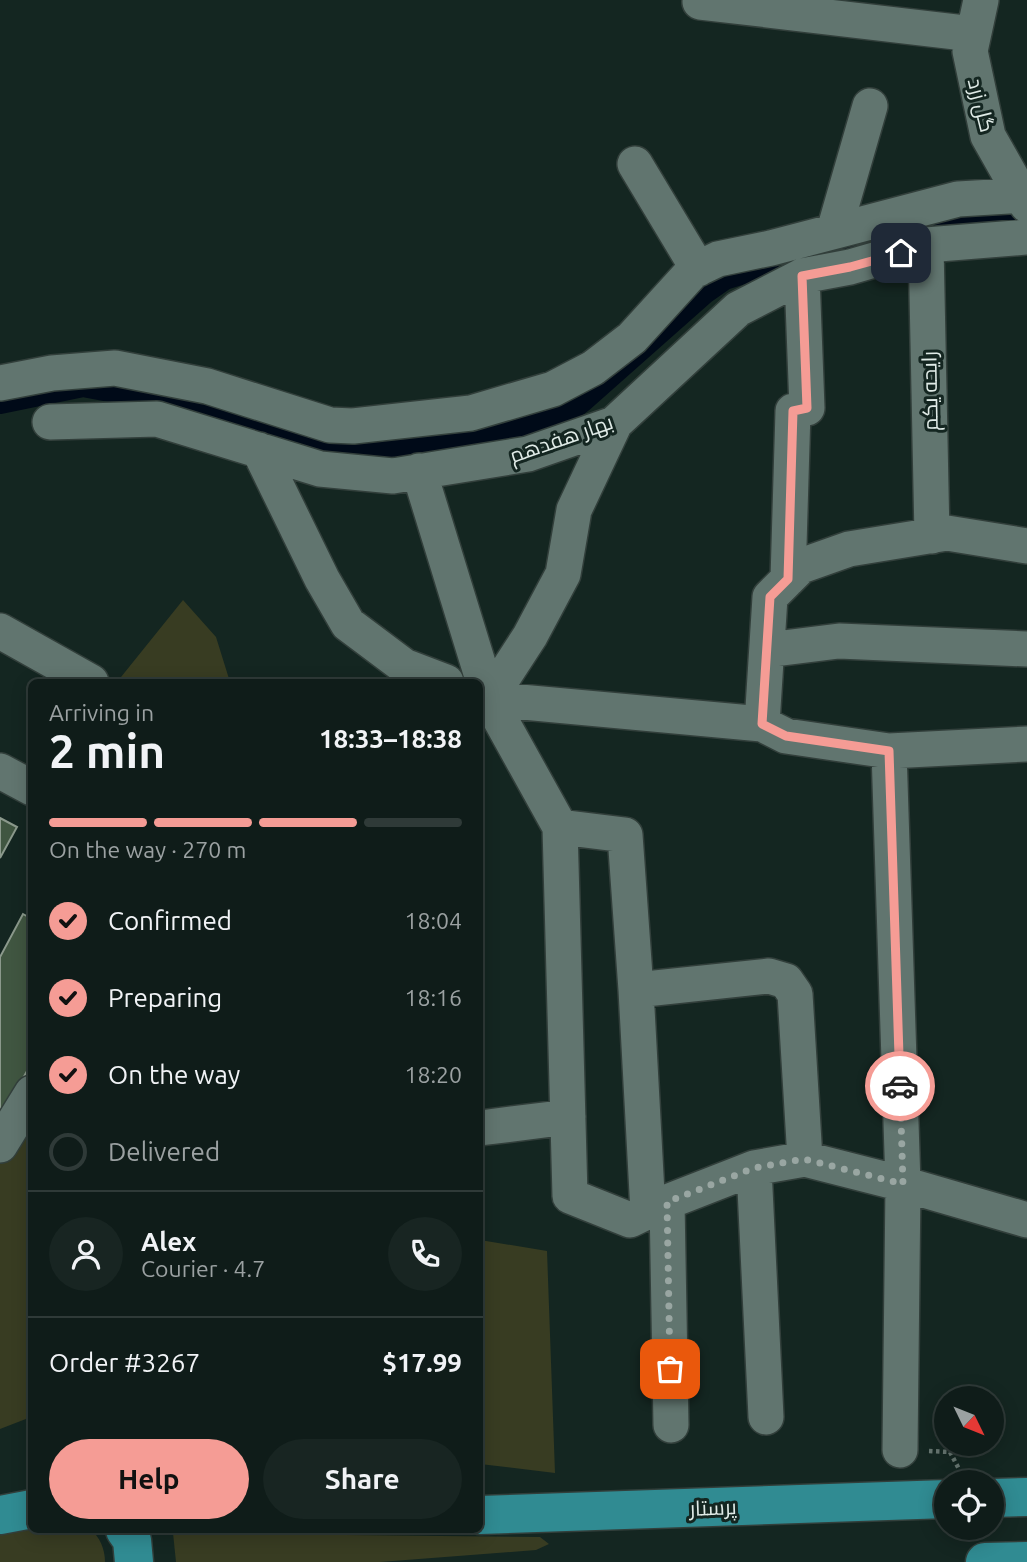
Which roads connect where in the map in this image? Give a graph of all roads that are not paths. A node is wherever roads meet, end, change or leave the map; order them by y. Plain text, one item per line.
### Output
1 (981, 0) edge
2 (700, 2) dead end
3 (974, 34) junction
4 (870, 106) dead end
5 (635, 164) dead end
6 (1025, 199) edge
7 (834, 231) junction
8 (1027, 237) edge
9 (926, 245) junction
10 (698, 270) junction
11 (802, 276) junction
12 (0, 383) edge
13 (50, 422) dead end
14 (615, 423) junction
15 (259, 450) junction
16 (419, 471) junction
17 (932, 536) junction
18 (1027, 547) edge
19 (788, 579) junction
20 (0, 631) edge
21 (1027, 649) edge
22 (767, 650) junction
23 (86, 679) edge
24 (438, 679) edge
25 (477, 679) edge
26 (483, 699) edge
27 (762, 724) junction
28 (1027, 744) edge
29 (889, 751) junction
30 (0, 771) edge
31 (28, 786) edge
32 (560, 827) junction
33 (636, 990) junction
34 (28, 1100) edge
35 (568, 1116) junction
36 (483, 1128) edge
37 (0, 1145) edge
38 (804, 1159) junction
39 (754, 1168) junction
40 (903, 1184) junction
41 (657, 1207) junction
42 (1027, 1220) edge
43 (766, 1417) dead end
44 (671, 1425) dead end
45 (900, 1450) road end
46 (934, 1487) edge
47 (1027, 1497) edge
48 (1004, 1498) edge
49 (28, 1510) edge
50 (483, 1514) edge
51 (0, 1515) edge
52 (127, 1533) edge
53 (1027, 1561) edge
54 (134, 1562) edge
55 (985, 1562) edge

1 - 3 street, گل زرد
2 - 3 street
3 - 6 street, گل زرد
4 - 7 street
5 - 10 street
6 - 7 street
7 - 10 street
8 - 9 street, بهار هفدهم
9 - 11 street, بهار هفدهم
9 - 17 street, رایحه یکم
10 - 12 street
11 - 14 street, بهار هفدهم
11 - 19 street
13 - 15 street, بهار هفدهم
14 - 16 street, بهار هفدهم
14 - 26 street
15 - 16 street, بهار هفدهم
15 - 24 street
16 - 25 street
17 - 18 street
17 - 19 street
19 - 22 street
20 - 23 street
21 - 22 street
22 - 27 street
26 - 27 street
26 - 32 street
27 - 29 street
28 - 29 street
29 - 40 street
30 - 31 street
32 - 33 street
32 - 35 street
33 - 38 street
33 - 41 street
34 - 37 street
35 - 36 street
35 - 41 street
38 - 39 street
38 - 40 street
39 - 41 street
39 - 43 street
40 - 42 street
40 - 45 street
41 - 44 street
46 - 50 main road, پرستار
47 - 48 main road
49 - 51 main road
52 - 54 main road
53 - 55 main road

